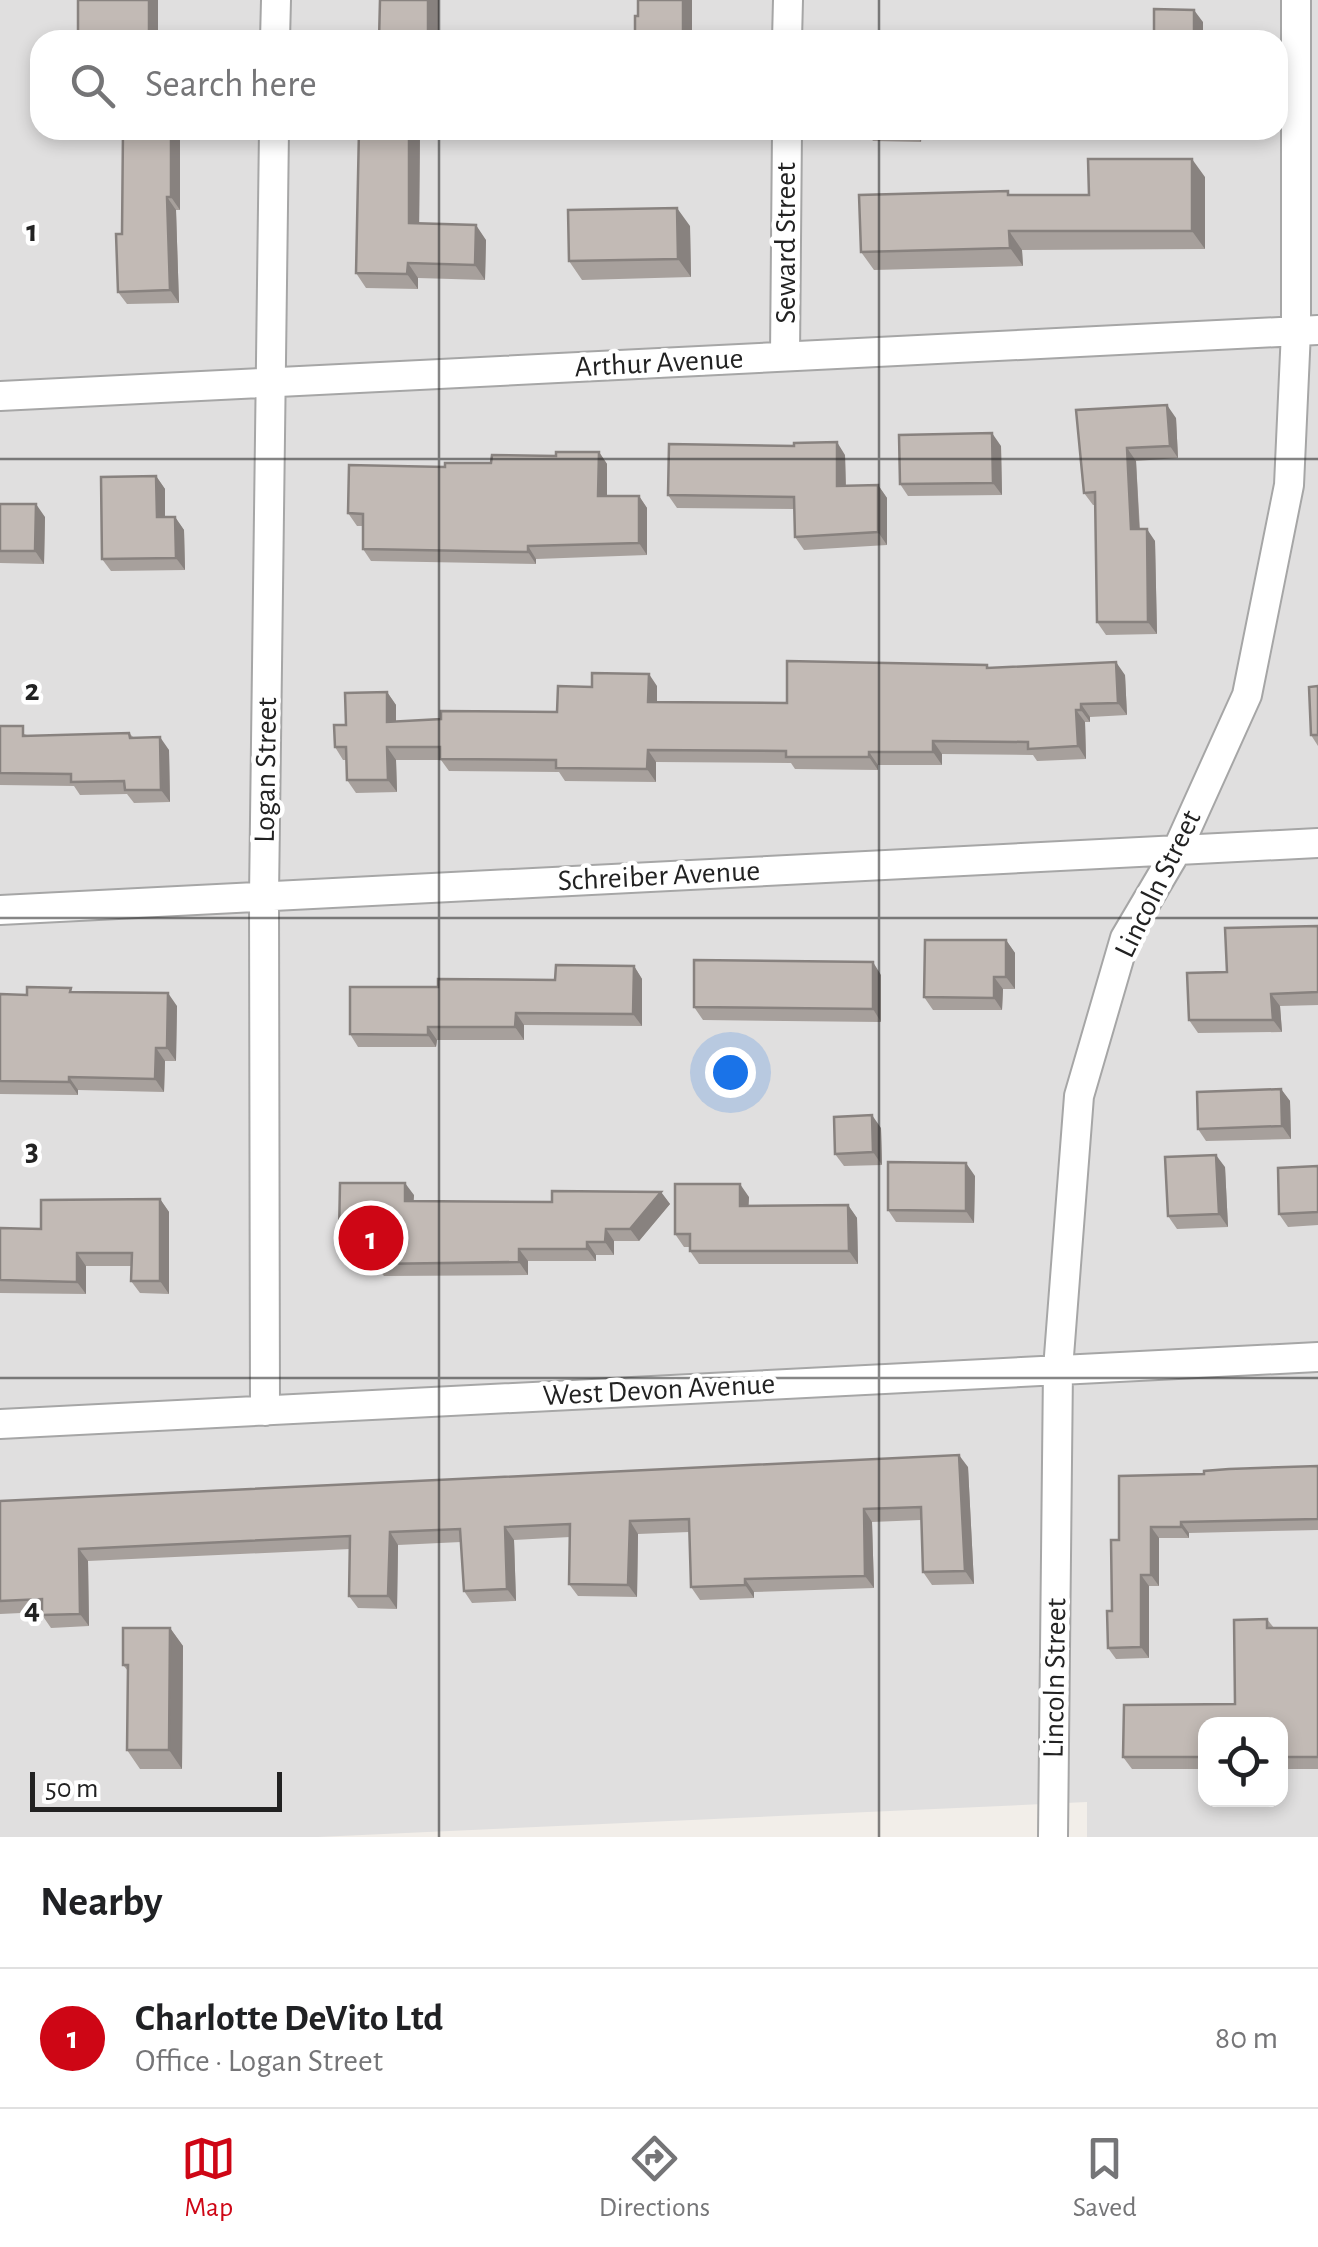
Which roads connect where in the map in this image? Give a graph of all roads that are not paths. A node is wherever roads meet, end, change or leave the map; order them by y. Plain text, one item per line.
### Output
1 (276, 0) edge
2 (788, 0) edge
3 (1296, 0) edge
4 (276, 30) edge
5 (788, 30) edge
6 (274, 140) edge
7 (787, 140) edge
8 (1307, 330) edge
9 (785, 356) junction
10 (271, 383) junction
11 (0, 396) edge
12 (1318, 842) edge
13 (1177, 850) junction
14 (264, 896) junction
15 (0, 910) edge
16 (1318, 1357) edge
17 (1058, 1369) junction
18 (265, 1411) junction
19 (0, 1424) edge
20 (1053, 1837) edge

1 - 4 street
2 - 5 street
3 - 8 street, Lincoln Street
6 - 10 street, Logan Street
7 - 9 street, Seward Street
8 - 9 street, Arthur Avenue
8 - 13 street, Lincoln Street
9 - 10 street, Arthur Avenue
10 - 11 street, Arthur Avenue
10 - 14 street, Logan Street
12 - 13 street, Schreiber Avenue
13 - 14 street, Schreiber Avenue
13 - 17 street, Lincoln Street
14 - 15 street, Schreiber Avenue
14 - 18 street, Logan Street
16 - 17 street, West Devon Avenue
17 - 18 street, West Devon Avenue
17 - 20 street, Lincoln Street
18 - 19 street, West Devon Avenue

